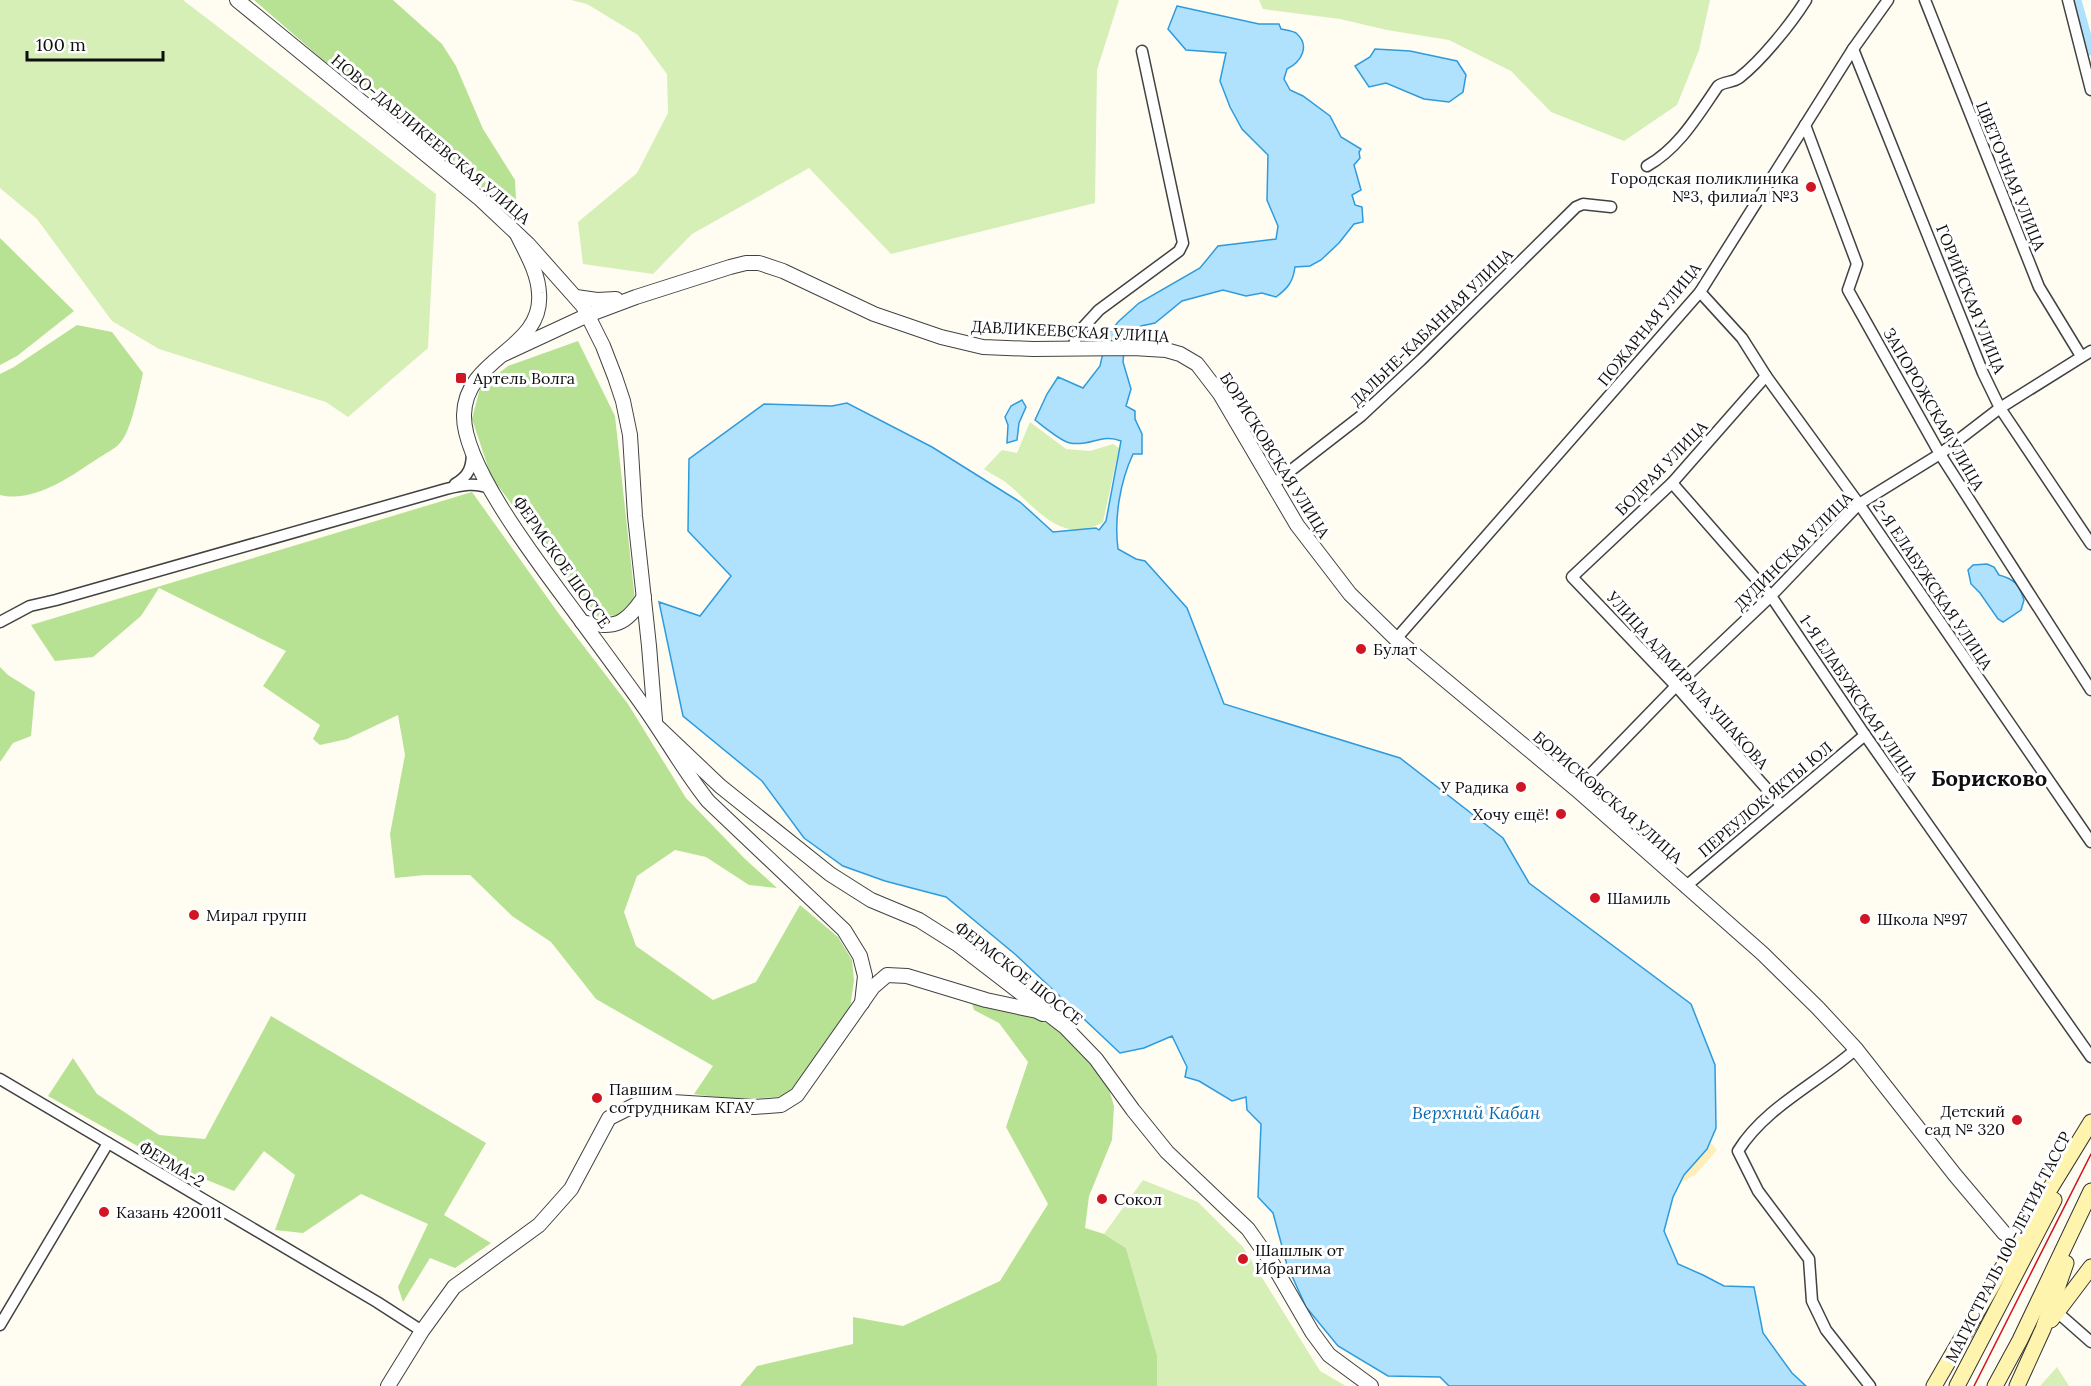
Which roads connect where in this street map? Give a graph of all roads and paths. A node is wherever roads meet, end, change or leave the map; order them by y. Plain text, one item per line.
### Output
1 (237, 0) edge
2 (1806, 0) edge
3 (1888, 0) edge
4 (1925, 0) edge
5 (2068, 0) edge
6 (1853, 50) junction
7 (1142, 51) dead end
8 (2091, 90) edge
9 (1805, 125) junction
10 (1647, 166) dead end
11 (1611, 207) dead end
12 (517, 234) junction
13 (1700, 292) junction
14 (576, 297) junction
15 (636, 297) junction
16 (588, 315) junction
17 (1072, 348) junction
18 (504, 354) junction
19 (2086, 354) edge
20 (1197, 364) joint
21 (1766, 376) junction
22 (2000, 408) junction
23 (472, 452) junction
24 (1940, 454) junction
25 (1672, 483) junction
26 (1272, 485) junction
27 (446, 489) junction
28 (492, 489) junction
29 (1859, 504) junction
30 (2091, 544) edge
31 (1572, 577) joint
32 (1771, 596) junction
33 (644, 597) junction
34 (0, 622) edge
35 (582, 622) junction
36 (1396, 639) junction
37 (1676, 686) junction
38 (2091, 690) edge
39 (657, 725) junction
40 (1866, 735) junction
41 (1576, 789) junction
42 (1781, 805) junction
43 (2091, 842) edge
44 (1685, 887) junction
45 (862, 1003) junction
46 (1065, 1027) junction
47 (1856, 1049) junction
48 (2089, 1050) edge
49 (0, 1079) edge
50 (2091, 1123) edge
51 (108, 1143) junction
52 (2089, 1195) edge
53 (2018, 1241) junction
54 (2091, 1267) edge
55 (2057, 1312) junction
56 (0, 1325) edge
57 (2043, 1329) junction
58 (422, 1331) junction
59 (2091, 1342) edge
60 (388, 1386) edge
61 (1371, 1386) edge
62 (1870, 1386) edge
63 (1935, 1386) edge
64 (1957, 1386) edge
65 (1995, 1386) edge
66 (2018, 1386) edge

1 - 12 street, НОВО-ДАВЛИКЕЕВСКАЯ УЛИЦА
2 - 10 street
3 - 6 street, ПОЖАРНАЯ УЛИЦА
4 - 19 street, ЦВЕТОЧНАЯ УЛИЦА
5 - 8 street
6 - 9 street, ПОЖАРНАЯ УЛИЦА
6 - 22 street, ГОРИЙСКАЯ УЛИЦА
7 - 17 street
9 - 13 street, ПОЖАРНАЯ УЛИЦА
9 - 24 street, ЗАПОРОЖСКАЯ УЛИЦА
11 - 26 street, ДАЛЬНЕ-КАБАННАЯ УЛИЦА
12 - 14 street, НОВО-ДАВЛИКЕЕВСКАЯ УЛИЦА
12 - 18 street, ФЕРМСКОЕ ШОССЕ
13 - 21 street, 2-Я ЕЛАБУЖСКАЯ УЛИЦА
13 - 36 street, ПОЖАРНАЯ УЛИЦА
14 - 15 street
14 - 16 street, ФЕРМСКОЕ ШОССЕ
15 - 16 street, ФЕРМСКОЕ ШОССЕ
15 - 17 street, ДАВЛИКЕЕВСКАЯ УЛИЦА
16 - 18 street, ФЕРМСКОЕ ШОССЕ
16 - 33 street, ФЕРМСКОЕ ШОССЕ
17 - 20 street, ДАВЛИКЕЕВСКАЯ УЛИЦА
18 - 23 street, ФЕРМСКОЕ ШОССЕ
19 - 22 street, ДУДИНСКАЯ УЛИЦА
20 - 26 street, БОРИСКОВСКАЯ УЛИЦА
21 - 25 street, БОДРАЯ УЛИЦА
21 - 29 street, 2-Я ЕЛАБУЖСКАЯ УЛИЦА
22 - 24 street, ДУДИНСКАЯ УЛИЦА
22 - 30 street, ГОРИЙСКАЯ УЛИЦА
23 - 27 street
23 - 28 street, ФЕРМСКОЕ ШОССЕ
24 - 29 street, ДУДИНСКАЯ УЛИЦА
24 - 38 street, ЗАПОРОЖСКАЯ УЛИЦА
25 - 31 street, БОДРАЯ УЛИЦА
25 - 32 street, 1-Я ЕЛАБУЖСКАЯ УЛИЦА
26 - 36 street, БОРИСКОВСКАЯ УЛИЦА
27 - 28 street
27 - 34 street
28 - 35 street, ФЕРМСКОЕ ШОССЕ
29 - 32 street, ДУДИНСКАЯ УЛИЦА
29 - 43 street, 2-Я ЕЛАБУЖСКАЯ УЛИЦА
31 - 37 street, УЛИЦА АДМИРАЛА УШАКОВА
32 - 37 street, ДУДИНСКАЯ УЛИЦА
32 - 40 street, 1-Я ЕЛАБУЖСКАЯ УЛИЦА
33 - 35 street
33 - 39 street, ФЕРМСКОЕ ШОССЕ
35 - 39 street, ФЕРМСКОЕ ШОССЕ
36 - 41 street, БОРИСКОВСКАЯ УЛИЦА
37 - 41 street, ДУДИНСКАЯ УЛИЦА
37 - 42 street, УЛИЦА АДМИРАЛА УШАКОВА
39 - 45 street, ФЕРМСКОЕ ШОССЕ
39 - 46 street, ФЕРМСКОЕ ШОССЕ
40 - 42 street, ПЕРЕУЛОК ЯКТЫ ЮЛ
40 - 48 street, 1-Я ЕЛАБУЖСКАЯ УЛИЦА
41 - 44 street, БОРИСКОВСКАЯ УЛИЦА
42 - 44 street, ПЕРЕУЛОК ЯКТЫ ЮЛ
44 - 47 street, БОРИСКОВСКАЯ УЛИЦА
45 - 46 street
45 - 58 street
46 - 61 street, ФЕРМСКОЕ ШОССЕ
47 - 53 street, БОРИСКОВСКАЯ УЛИЦА
47 - 62 street
49 - 51 street, ФЕРМА-2
50 - 53 main road
50 - 64 main road, МАГИСТРАЛЬ 100-ЛЕТИЯ ТАССР
51 - 56 street
51 - 58 street, ФЕРМА-2
52 - 57 main road
52 - 65 main road
53 - 63 main road
54 - 55 main road
55 - 57 main road
55 - 59 street
57 - 66 main road
58 - 60 street

